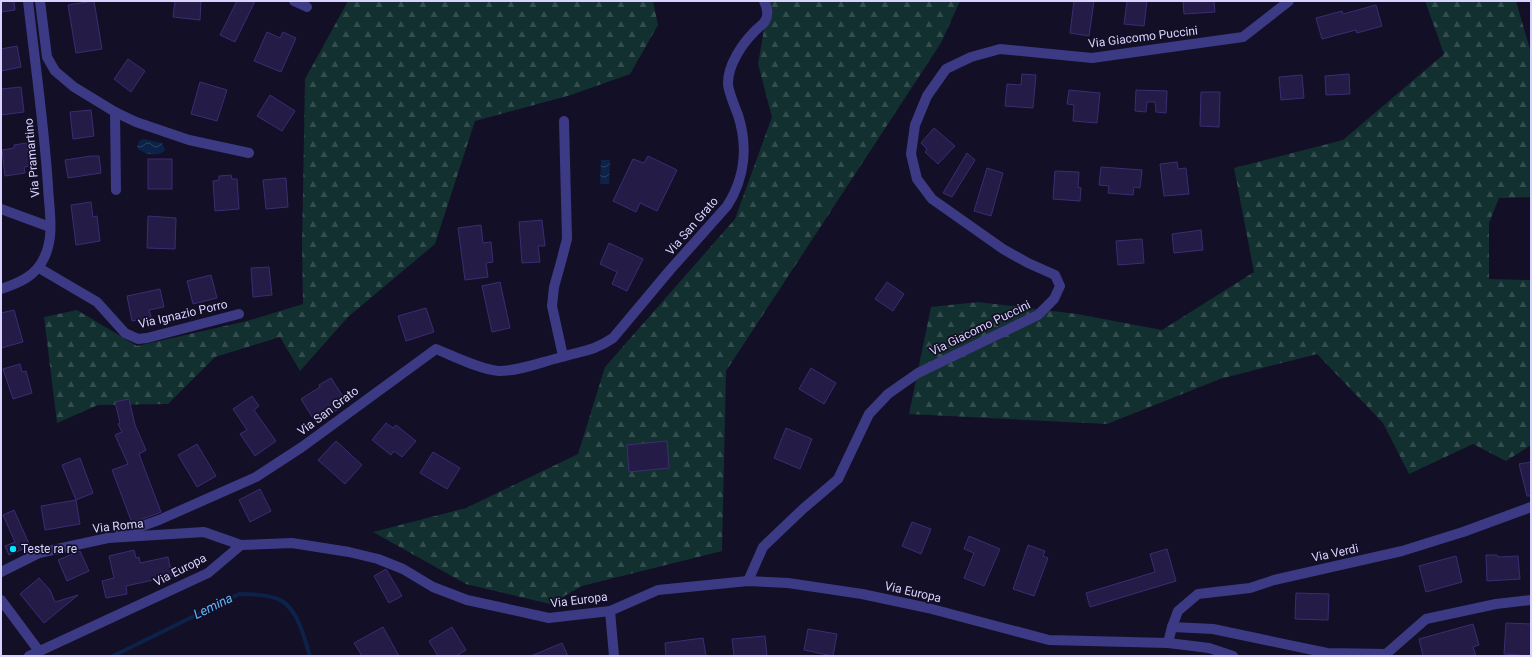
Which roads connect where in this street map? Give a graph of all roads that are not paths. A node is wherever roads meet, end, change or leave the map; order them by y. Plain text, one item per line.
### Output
1 (28, 1) edge
2 (40, 1) edge
3 (294, 1) edge
4 (764, 1) edge
5 (1289, 1) edge
6 (307, 8) dead end
7 (115, 112) junction
8 (564, 121) dead end
9 (249, 153) dead end
10 (116, 190) dead end
11 (1, 209) edge
12 (50, 227) junction
13 (39, 268) junction
14 (1, 289) edge
15 (239, 314) dead end
16 (563, 356) junction
17 (1531, 507) edge
18 (108, 538) junction
19 (241, 544) junction
20 (1, 572) edge
21 (748, 581) junction
22 (1, 600) edge
23 (1531, 600) edge
24 (610, 610) junction
25 (1172, 627) junction
26 (1168, 643) junction
27 (39, 651) junction
28 (29, 656) edge
29 (614, 656) edge
30 (1233, 656) edge

1 - 12 street, Via Pramartino
2 - 7 street
3 - 6 street
4 - 16 street, Via San Grato
5 - 21 street, Via Giacomo Puccini
7 - 9 street
7 - 10 street
8 - 16 street
11 - 12 street
12 - 13 street, Via Pramartino
13 - 14 street, Via Pramartino
13 - 15 street, Via Ignazio Porro
16 - 18 street, Via San Grato
17 - 25 street, Via Verdi
18 - 19 street, Via Roma
18 - 20 street, Via Roma
19 - 24 street, Via Europa
19 - 27 street, Via Europa
21 - 24 street, Via Europa
21 - 26 street, Via Europa
22 - 27 street
23 - 25 street
24 - 29 street
25 - 26 street, Via Verdi
26 - 30 street, Via Europa
27 - 28 street, Via Europa

